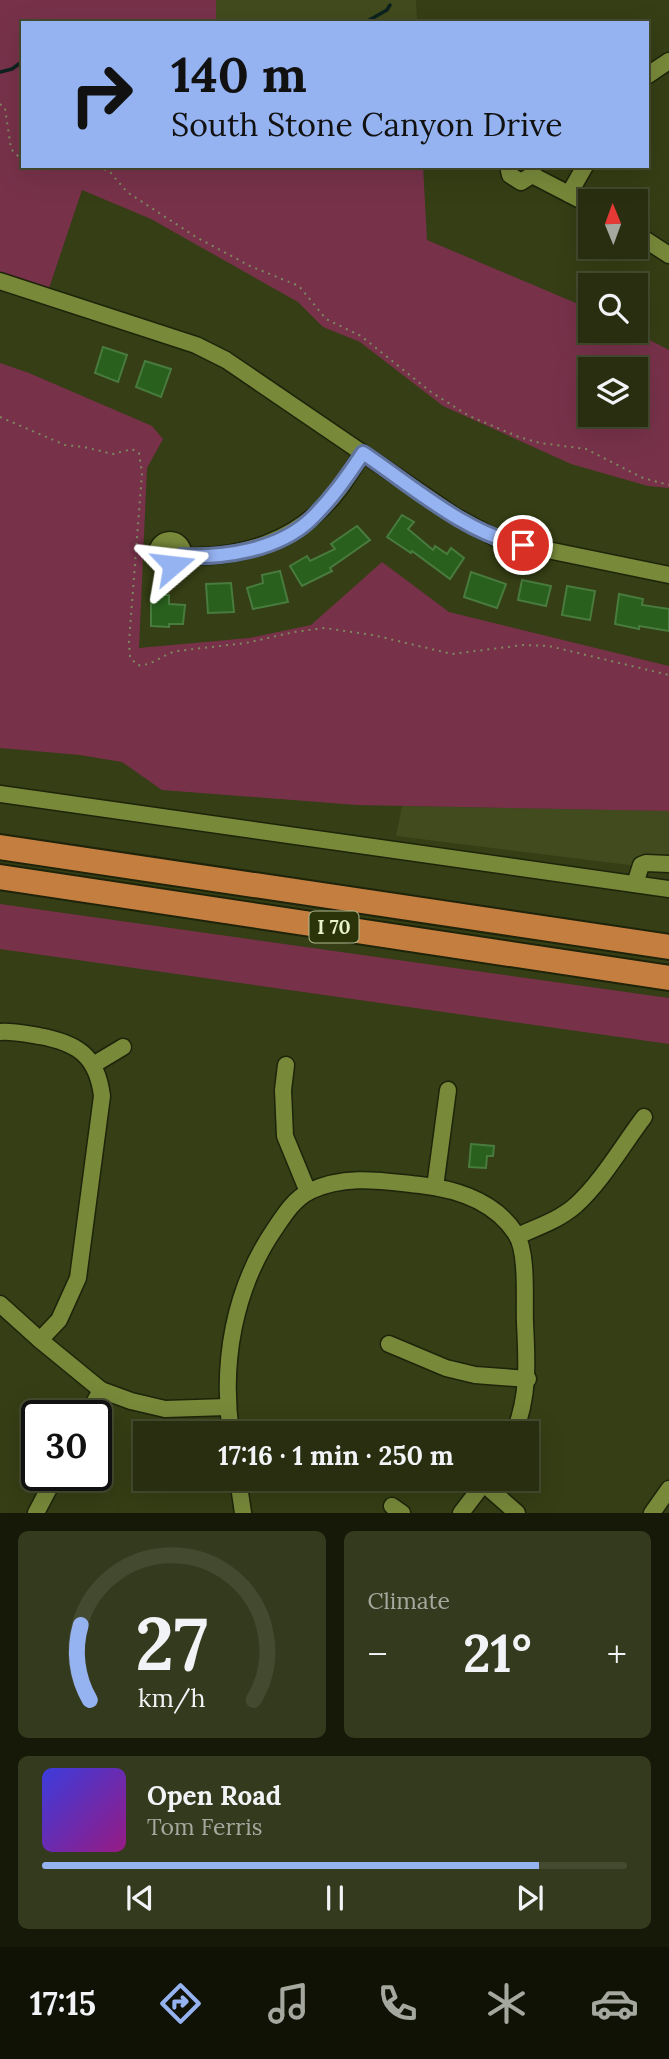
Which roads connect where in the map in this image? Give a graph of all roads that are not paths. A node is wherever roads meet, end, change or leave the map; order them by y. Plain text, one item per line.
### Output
1 (669, 61) edge
2 (649, 74) edge
3 (508, 168) edge
4 (584, 168) edge
5 (532, 171) edge
6 (569, 194) junction
7 (578, 199) edge
8 (648, 241) edge
9 (669, 255) edge
10 (0, 281) edge
11 (363, 453) junction
12 (182, 556) dead end
13 (669, 575) edge
14 (0, 794) edge
15 (0, 847) edge
16 (669, 864) edge
17 (0, 877) edge
18 (635, 884) junction
19 (669, 889) edge
20 (669, 947) edge
21 (669, 978) edge
22 (0, 1031) edge
23 (123, 1047) dead end
24 (93, 1065) junction
25 (286, 1065) dead end
26 (448, 1090) dead end
27 (644, 1117) dead end
28 (435, 1187) junction
29 (308, 1192) junction
30 (517, 1236) junction
31 (0, 1304) edge
32 (40, 1340) junction
33 (389, 1344) dead end
34 (528, 1379) junction
35 (101, 1390) junction
36 (96, 1400) edge
37 (227, 1407) junction
38 (229, 1421) edge
39 (518, 1421) edge
40 (669, 1489) edge
41 (48, 1491) edge
42 (240, 1491) edge
43 (478, 1491) edge
44 (495, 1491) edge
45 (36, 1513) edge
46 (243, 1513) edge
47 (461, 1513) edge
48 (517, 1513) edge
49 (652, 1513) edge

1 - 2 street
3 - 5 street
4 - 6 street
5 - 6 street
6 - 7 street
8 - 9 street
10 - 11 street
11 - 12 street
11 - 13 street
14 - 18 street
15 - 20 highway, I 70
16 - 18 street
17 - 21 highway, I 70
18 - 19 street
22 - 24 street
23 - 24 street
24 - 32 street
25 - 29 street
26 - 28 street
27 - 30 street
28 - 29 street
28 - 30 street
29 - 37 street
30 - 34 street
31 - 32 street
32 - 35 street
33 - 34 street
34 - 39 street
35 - 36 street
35 - 37 street
37 - 38 street
40 - 49 street
41 - 45 street
42 - 46 street
43 - 47 street
44 - 48 street

